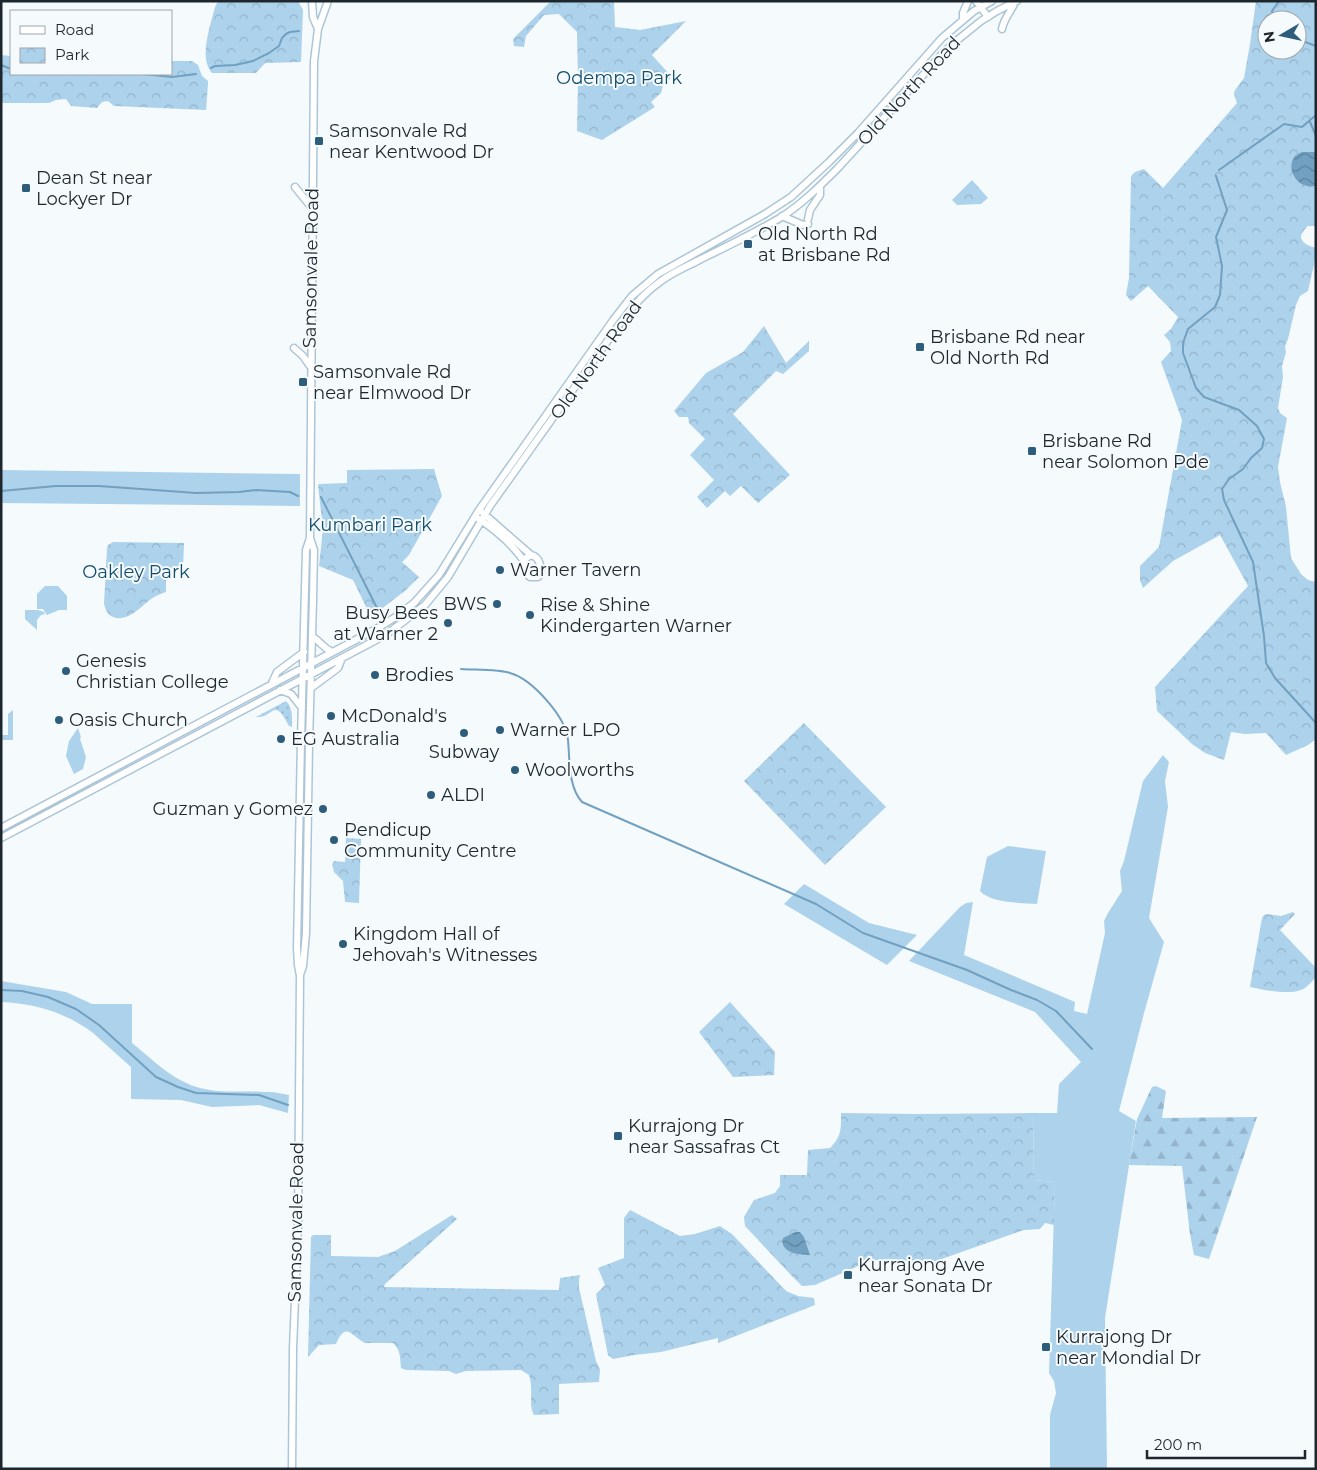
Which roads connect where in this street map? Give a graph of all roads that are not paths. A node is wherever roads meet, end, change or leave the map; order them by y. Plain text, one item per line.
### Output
1 (312, 1) edge
2 (328, 1) edge
3 (968, 1) edge
4 (976, 1) edge
5 (992, 1) edge
6 (1016, 2) edge
7 (982, 5) edge
8 (990, 16) junction
9 (963, 20) junction
10 (1002, 28) dead end
11 (318, 30) junction
12 (820, 186) junction
13 (295, 187) dead end
14 (312, 208) junction
15 (782, 216) junction
16 (294, 348) dead end
17 (310, 367) junction
18 (478, 510) junction
19 (474, 516) junction
20 (483, 518) junction
21 (310, 538) junction
22 (531, 555) junction
23 (524, 561) junction
24 (312, 637) junction
25 (304, 652) junction
26 (332, 652) junction
27 (342, 658) junction
28 (312, 663) junction
29 (303, 667) junction
30 (311, 674) junction
31 (303, 678) junction
32 (272, 683) junction
33 (311, 688) junction
34 (280, 690) junction
35 (302, 708) junction
36 (1, 828) edge
37 (1, 838) edge
38 (300, 976) junction
39 (292, 1469) edge

1 - 11 main road
2 - 11 main road, Samsonvale Road
3 - 9 main road
4 - 7 main road
5 - 7 main road, Old North Road
6 - 8 main road, Old North Road
6 - 10 main road
7 - 8 main road
7 - 9 main road, Old North Road
8 - 12 main road, Old North Road
9 - 18 main road, Old North Road
11 - 14 main road, Samsonvale Road
12 - 15 main road, Old North Road
12 - 15 main road
13 - 14 main road
14 - 17 main road, Samsonvale Road
15 - 20 main road, Old North Road
16 - 17 main road
17 - 21 main road, Samsonvale Road
18 - 19 main road, Old North Road
18 - 20 main road
19 - 20 main road
19 - 26 main road, Old North Road
20 - 22 main road
20 - 23 main road
20 - 27 main road, Old North Road
21 - 24 main road, Samsonvale Road
21 - 25 main road, Samsonvale Road
22 - 23 main road
22 - 23 main road
24 - 26 main road
24 - 28 main road, Samsonvale Road
25 - 29 main road, Samsonvale Road
25 - 32 main road
26 - 28 main road, Old North Road
27 - 30 main road, Old North Road
27 - 33 main road
28 - 29 main road, Old North Road
28 - 30 main road, Samsonvale Road
29 - 31 main road, Samsonvale Road
29 - 32 main road, Old North Road
30 - 31 main road, Old North Road
30 - 33 main road, Samsonvale Road
31 - 34 main road, Old North Road
31 - 35 main road, Samsonvale Road
32 - 36 main road, Old North Road
33 - 38 main road, Samsonvale Road
34 - 35 main road
34 - 37 main road, Old North Road
35 - 38 main road, Samsonvale Road
38 - 39 main road, Samsonvale Road

